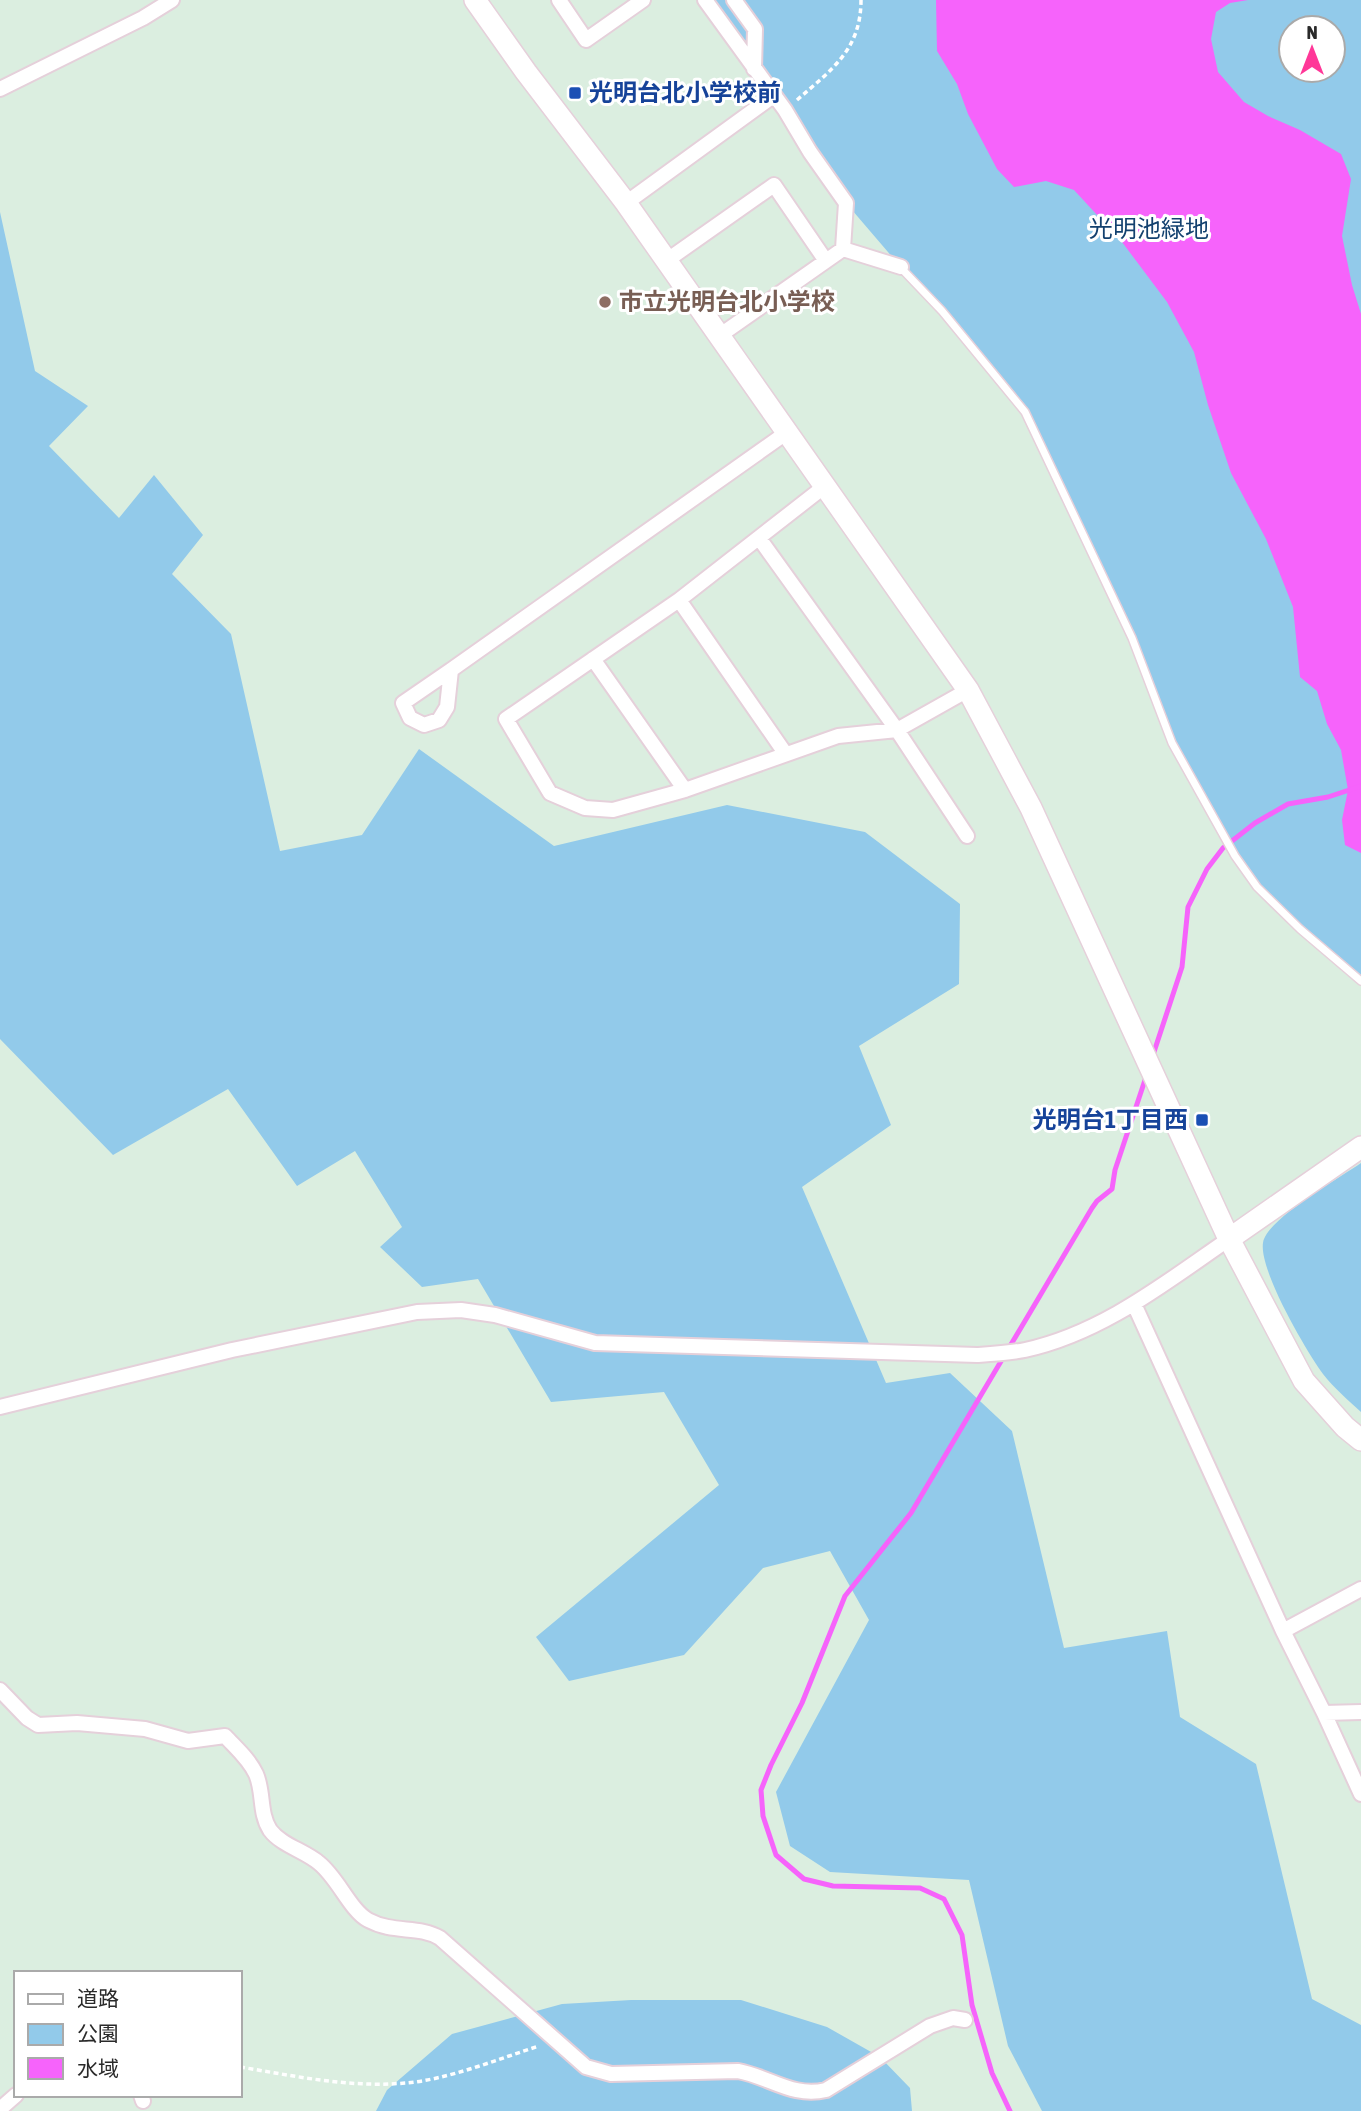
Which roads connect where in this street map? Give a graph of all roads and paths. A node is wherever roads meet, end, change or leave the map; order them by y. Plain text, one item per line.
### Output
1 (172, 0) edge
2 (559, 0) edge
3 (643, 0) edge
4 (705, 0) edge
5 (734, 0) edge
6 (862, 0) edge
7 (477, 1) edge
8 (754, 69) junction
9 (0, 89) edge
10 (773, 96) junction
11 (785, 110) junction
12 (625, 204) junction
13 (843, 249) junction
14 (666, 261) junction
15 (825, 261) junction
16 (901, 267) joint
17 (719, 336) junction
18 (786, 433) junction
19 (825, 486) junction
20 (759, 538) junction
21 (679, 600) junction
22 (593, 659) junction
23 (451, 670) dead end
24 (968, 690) junction
25 (897, 730) junction
26 (785, 753) junction
27 (685, 790) junction
28 (967, 836) dead end
29 (1361, 981) edge
30 (1361, 1147) edge
31 (1229, 1238) junction
32 (1134, 1304) junction
33 (0, 1407) edge
34 (1361, 1440) edge
35 (1361, 1589) edge
36 (1283, 1631) junction
37 (0, 1690) edge
38 (1361, 1712) edge
39 (1324, 1713) junction
40 (1361, 1794) edge
41 (965, 2020) dead end
42 (554, 2041) junction
43 (242, 2067) edge
44 (14, 2097) edge
45 (0, 2109) edge

1 - 9 street
2 - 3 street
4 - 8 street
5 - 8 street
6 - 11 path
7 - 12 street
8 - 10 street
10 - 11 street
10 - 12 street
11 - 13 street
12 - 14 street
13 - 15 street
13 - 16 street
14 - 15 street
14 - 17 street
15 - 17 street
16 - 29 lane
17 - 18 street
18 - 19 street
18 - 23 street
19 - 20 street
19 - 24 street
20 - 21 street
20 - 25 street
21 - 22 street
21 - 26 street
22 - 27 street
22 - 27 street
24 - 25 street
24 - 31 street
25 - 26 street
25 - 28 street
26 - 27 street
30 - 31 street
31 - 32 street
31 - 34 street
32 - 33 street
32 - 36 street
35 - 36 street
36 - 39 street
37 - 42 street
38 - 39 street
39 - 40 street
41 - 42 street
42 - 43 path
44 - 45 street

